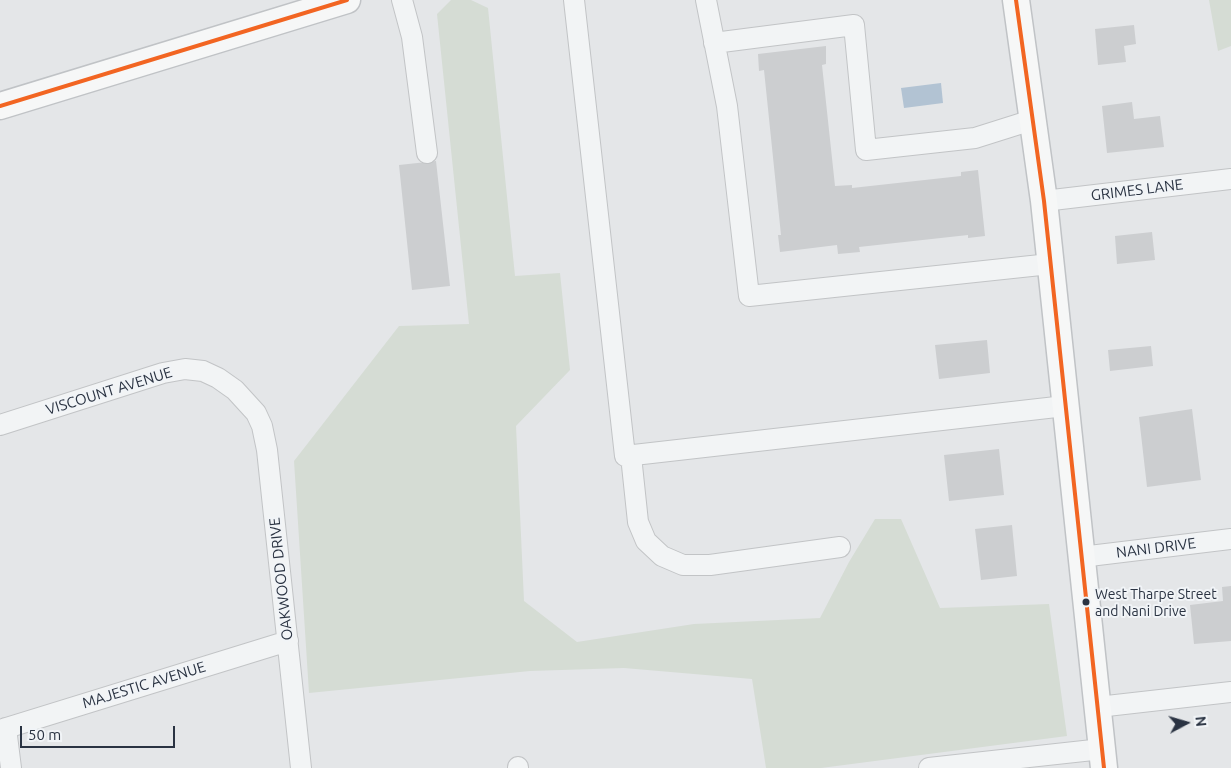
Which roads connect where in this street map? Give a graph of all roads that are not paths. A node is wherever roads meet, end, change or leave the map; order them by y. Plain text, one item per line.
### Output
1 (347, 0) edge
2 (402, 0) edge
3 (574, 0) edge
4 (706, 0) edge
5 (1016, 0) edge
6 (714, 43) junction
7 (0, 106) edge
8 (1032, 120) junction
9 (427, 153) dead end
10 (1231, 178) edge
11 (1044, 201) junction
12 (1050, 264) junction
13 (242, 397) joint
14 (1065, 406) junction
15 (0, 425) edge
16 (631, 456) junction
17 (1231, 539) edge
18 (840, 547) dead end
19 (1081, 557) junction
20 (288, 641) junction
21 (1231, 692) edge
22 (1098, 707) junction
23 (3, 729) edge
24 (1103, 758) edge
25 (11, 768) edge
26 (301, 768) edge
27 (929, 768) edge

1 - 7 main road
2 - 9 street
3 - 16 street
4 - 6 street
5 - 8 main road
6 - 8 street
6 - 12 street
8 - 11 main road
10 - 11 street, GRIMES LANE
11 - 12 main road
12 - 14 main road
13 - 15 street, VISCOUNT AVENUE
13 - 20 street, OAKWOOD DRIVE
14 - 16 street
14 - 19 main road
16 - 18 street
17 - 19 street, NANI DRIVE
19 - 22 main road
20 - 23 street, MAJESTIC AVENUE
20 - 26 street, OAKWOOD DRIVE
21 - 22 street
22 - 24 main road
23 - 25 street
24 - 27 street

